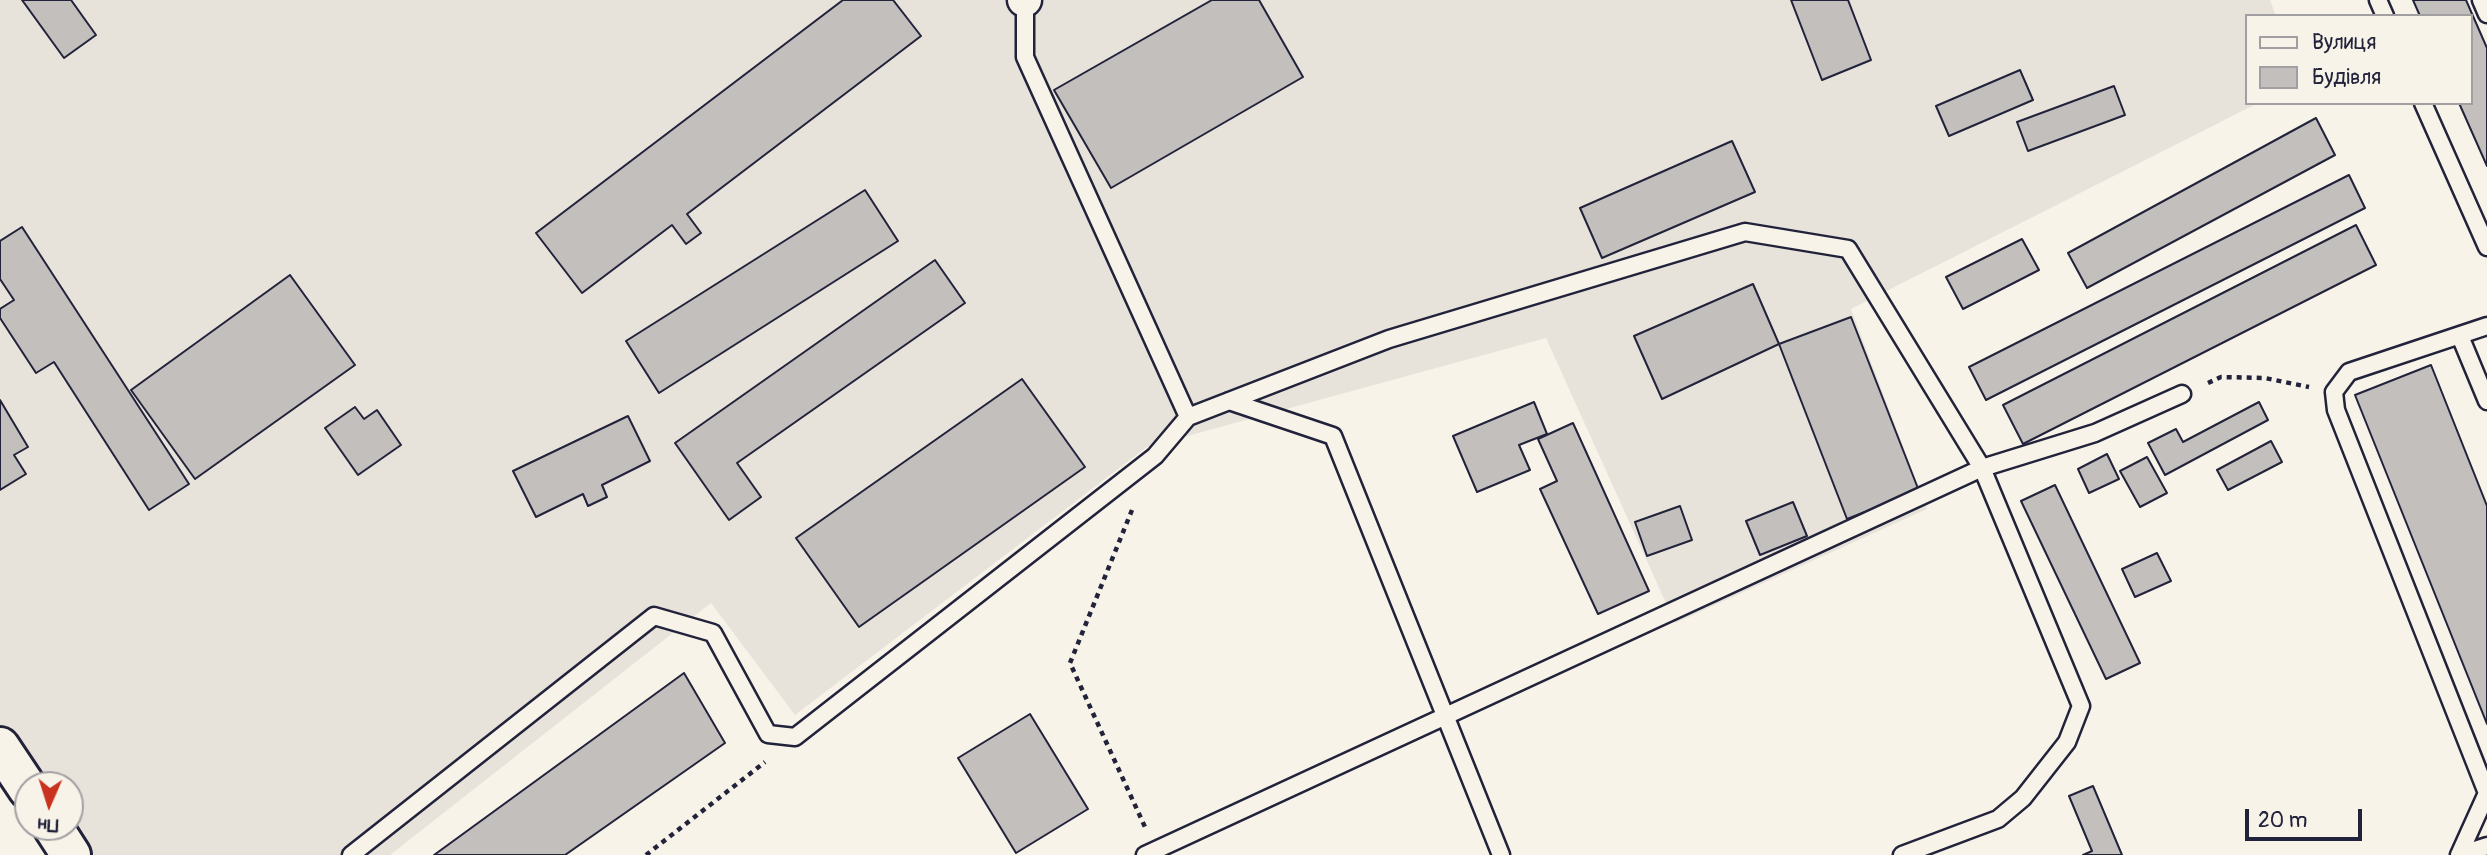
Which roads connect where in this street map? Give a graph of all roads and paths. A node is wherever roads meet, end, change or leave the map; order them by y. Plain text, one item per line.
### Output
1 (1025, 0) edge
2 (2481, 0) edge
3 (2487, 14) edge
4 (2424, 105) edge
5 (2487, 247) edge
6 (2487, 326) edge
7 (2460, 336) junction
8 (2334, 392) junction
9 (2182, 394) joint
10 (1229, 401) junction
11 (2487, 401) edge
12 (1188, 417) junction
13 (1154, 456) junction
14 (1982, 468) junction
15 (1446, 718) junction
16 (795, 737) junction
17 (0, 747) edge
18 (16, 771) edge
19 (2487, 845) edge
20 (1153, 853) edge
21 (351, 855) edge
22 (646, 855) edge
23 (1500, 855) edge
24 (1902, 855) edge
25 (2459, 855) edge

1 - 12 lane
2 - 3 lane
4 - 5 lane
6 - 7 lane
7 - 8 lane
7 - 11 lane
8 - 9 path
8 - 25 lane
9 - 14 lane
10 - 12 lane
10 - 14 lane
10 - 15 lane
12 - 13 lane
13 - 16 lane
13 - 20 path
14 - 15 lane
14 - 24 lane
15 - 20 lane
15 - 23 lane
16 - 21 lane
16 - 22 path
17 - 18 street
19 - 25 lane

